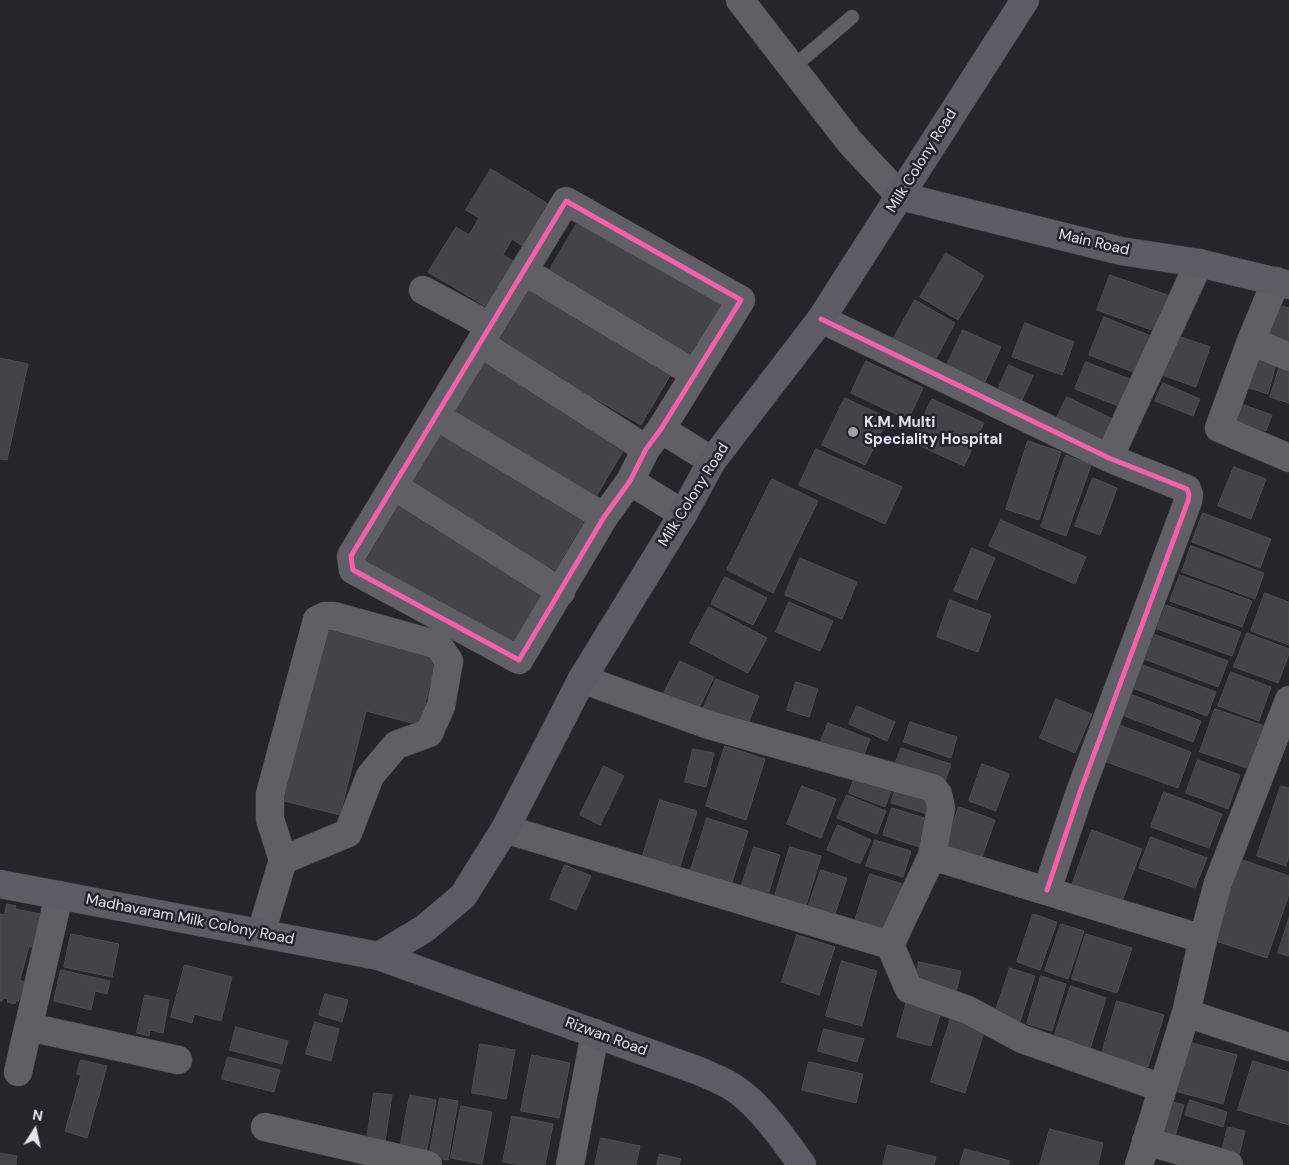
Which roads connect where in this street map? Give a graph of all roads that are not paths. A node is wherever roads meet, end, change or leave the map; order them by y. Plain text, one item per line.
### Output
1 (740, 0) edge
2 (1025, 0) edge
3 (852, 17) dead end
4 (793, 67) junction
5 (900, 196) junction
6 (1199, 263) junction
7 (524, 271) junction
8 (1282, 283) edge
9 (423, 290) dead end
10 (821, 319) junction
11 (485, 334) junction
12 (1251, 341) junction
13 (1289, 357) edge
14 (695, 374) junction
15 (436, 416) junction
16 (653, 439) junction
17 (1108, 458) junction
18 (1289, 458) edge
19 (712, 461) junction
20 (630, 481) junction
21 (394, 486) junction
22 (682, 514) junction
23 (604, 516) junction
24 (561, 592) junction
25 (582, 679) junction
26 (1289, 700) edge
27 (505, 828) junction
28 (932, 856) junction
29 (283, 860) junction
30 (0, 884) edge
31 (1047, 890) junction
32 (59, 895) junction
33 (261, 933) junction
34 (1202, 939) junction
35 (890, 945) junction
36 (379, 956) junction
37 (1186, 1013) junction
38 (29, 1027) junction
39 (595, 1033) junction
40 (1289, 1047) edge
41 (178, 1060) dead end
42 (18, 1072) dead end
43 (1162, 1088) junction
44 (265, 1128) dead end
45 (1142, 1153) edge
46 (428, 1165) edge
47 (570, 1165) edge
48 (802, 1165) edge
49 (1229, 1165) edge

1 - 4 street
2 - 5 main road, Milk Colony Road
3 - 4 lane
4 - 5 street
5 - 6 main road, Main Road
5 - 10 main road, Milk Colony Road
6 - 8 main road, Main Road
6 - 17 street
7 - 11 street
7 - 14 street
7 - 14 street
8 - 12 street
9 - 11 street
10 - 17 street
10 - 19 main road, Milk Colony Road
11 - 15 street
11 - 16 street
12 - 13 street
12 - 18 street
14 - 16 street
15 - 21 street
15 - 23 street
16 - 19 street
16 - 20 street
17 - 31 street
19 - 22 main road, Milk Colony Road
20 - 22 street
20 - 23 street
21 - 24 street
21 - 24 street
22 - 25 main road, Milk Colony Road
23 - 24 street
25 - 27 main road, Milk Colony Road
25 - 28 street
26 - 34 street
27 - 35 street
27 - 36 main road, Milk Colony Road
28 - 31 street
28 - 35 street
29 - 29 street
29 - 33 street
30 - 32 main road, Madhavaram Milk Colony Road
31 - 34 street
32 - 33 main road, Madhavaram Milk Colony Road
32 - 38 street
33 - 36 main road, Madhavaram Milk Colony Road
34 - 37 street
35 - 43 street
36 - 39 main road, Rizwan Road
37 - 40 street
37 - 43 street
38 - 41 street
38 - 42 street
39 - 47 street
39 - 48 main road, Rizwan Road
43 - 45 street
44 - 46 street
45 - 49 street

